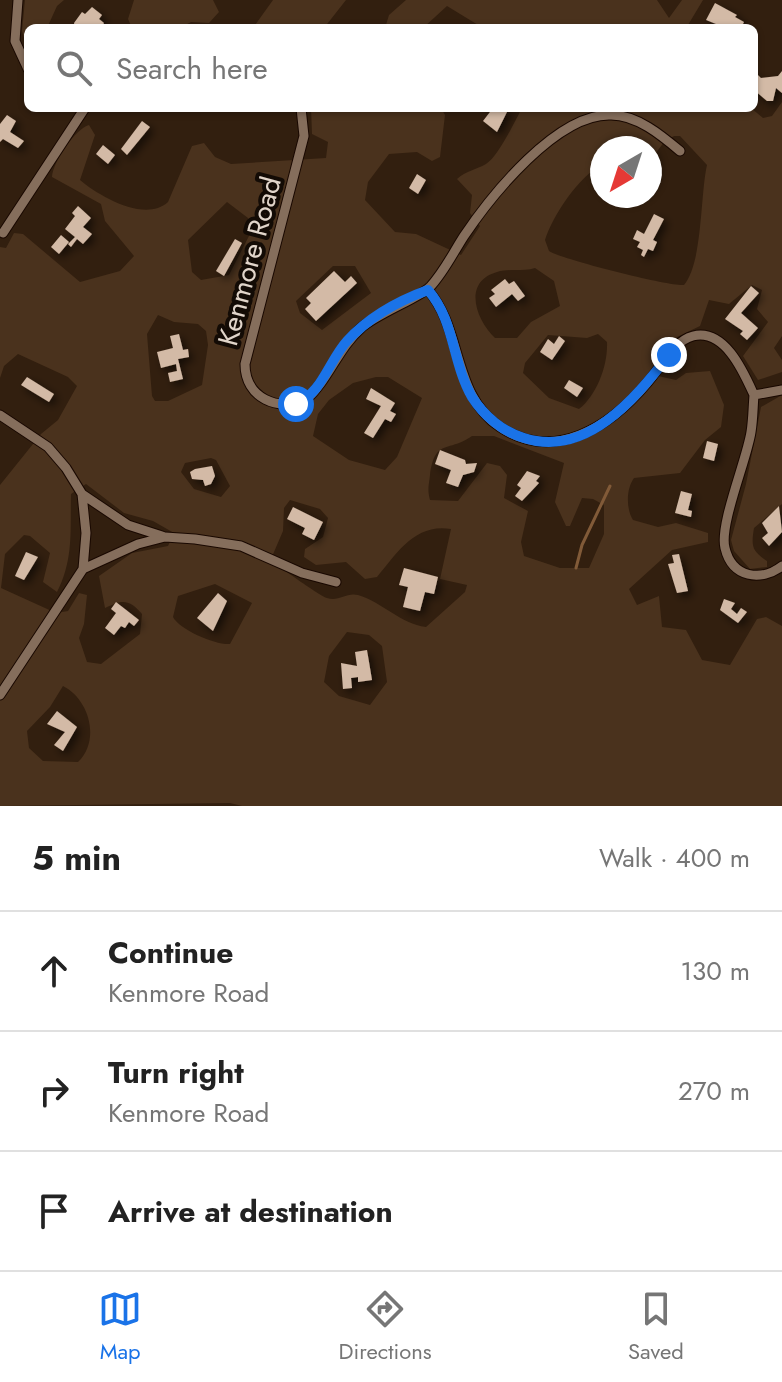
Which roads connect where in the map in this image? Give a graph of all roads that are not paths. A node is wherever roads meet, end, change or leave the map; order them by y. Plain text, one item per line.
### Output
1 (18, 0) edge
2 (24, 60) edge
3 (82, 112) edge
4 (301, 112) edge
5 (680, 151) dead end
6 (3, 233) dead end
7 (428, 290) junction
8 (782, 390) edge
9 (754, 395) junction
10 (0, 415) edge
11 (82, 494) junction
12 (165, 537) junction
13 (782, 566) edge
14 (83, 569) junction
15 (336, 582) dead end
16 (0, 695) edge

1 - 2 street
3 - 6 street
4 - 7 street, Kenmore Road
5 - 7 street, Kenmore Road
7 - 9 street
8 - 9 street
9 - 13 street
10 - 11 street
11 - 12 street
11 - 14 street
12 - 14 street
12 - 15 street
14 - 16 street

